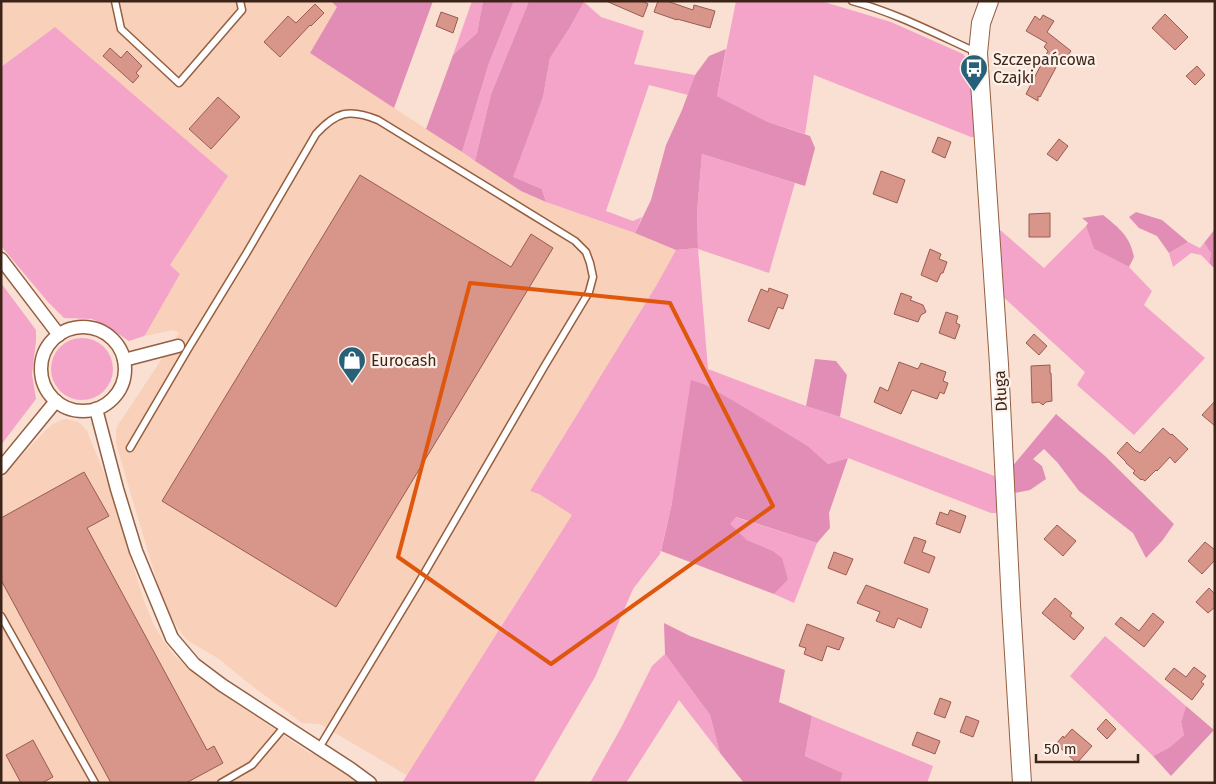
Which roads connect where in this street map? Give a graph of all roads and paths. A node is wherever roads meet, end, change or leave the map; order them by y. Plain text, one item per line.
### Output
1 (114, 1) edge
2 (240, 1) edge
3 (852, 1) edge
4 (989, 1) edge
5 (978, 53) junction
6 (1, 259) edge
7 (59, 335) junction
8 (183, 347) junction
9 (124, 360) junction
10 (56, 401) junction
11 (96, 408) junction
12 (130, 448) dead end
13 (1, 468) edge
14 (1, 616) edge
15 (285, 726) junction
16 (319, 748) junction
17 (95, 783) edge
18 (221, 783) edge
19 (370, 783) edge
20 (1022, 783) edge

1 - 2 lane
3 - 5 lane
4 - 5 street, Długa
5 - 20 street, Długa
6 - 7 street
7 - 9 street
7 - 10 street
8 - 9 street
8 - 12 lane
8 - 16 lane
9 - 11 street
10 - 11 street
10 - 13 street
11 - 15 street
14 - 17 lane
15 - 16 street
15 - 18 lane
16 - 19 street

